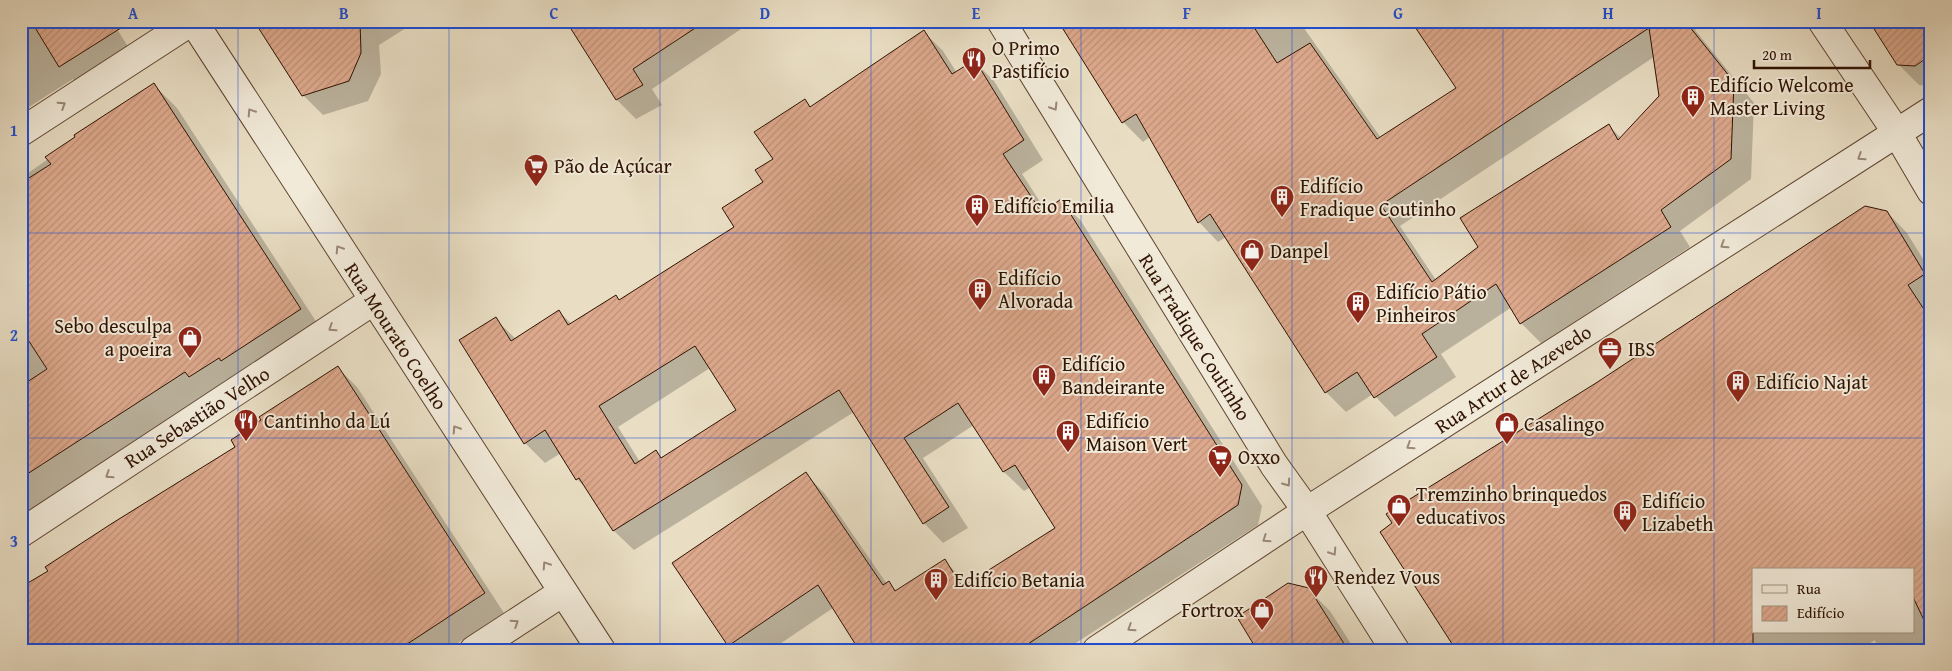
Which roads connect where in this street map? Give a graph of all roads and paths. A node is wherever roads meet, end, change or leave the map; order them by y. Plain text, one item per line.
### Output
1 (192, 21) edge
2 (1001, 21) edge
3 (1822, 21) edge
4 (1931, 111) edge
5 (21, 132) edge
6 (1897, 134) junction
7 (1931, 191) edge
8 (373, 301) junction
9 (1307, 511) junction
10 (21, 533) edge
11 (563, 592) junction
12 (474, 650) edge
13 (601, 650) edge
14 (1097, 650) edge
15 (1395, 650) edge

5 -> 1 street
8 -> 1 street, Rua Mourato Coelho
2 -> 9 street, Rua Fradique Coutinho
3 - 6 street
4 - 6 street, Rua Artur de Azevedo
6 - 7 street
6 -> 9 street, Rua Artur de Azevedo
8 -> 10 street, Rua Sebastião Velho
11 -> 8 street, Rua Mourato Coelho
9 -> 14 street, Rua Artur de Azevedo
9 -> 15 street, Rua Fradique Coutinho
12 -> 11 street
11 - 13 street, Rua Mourato Coelho

